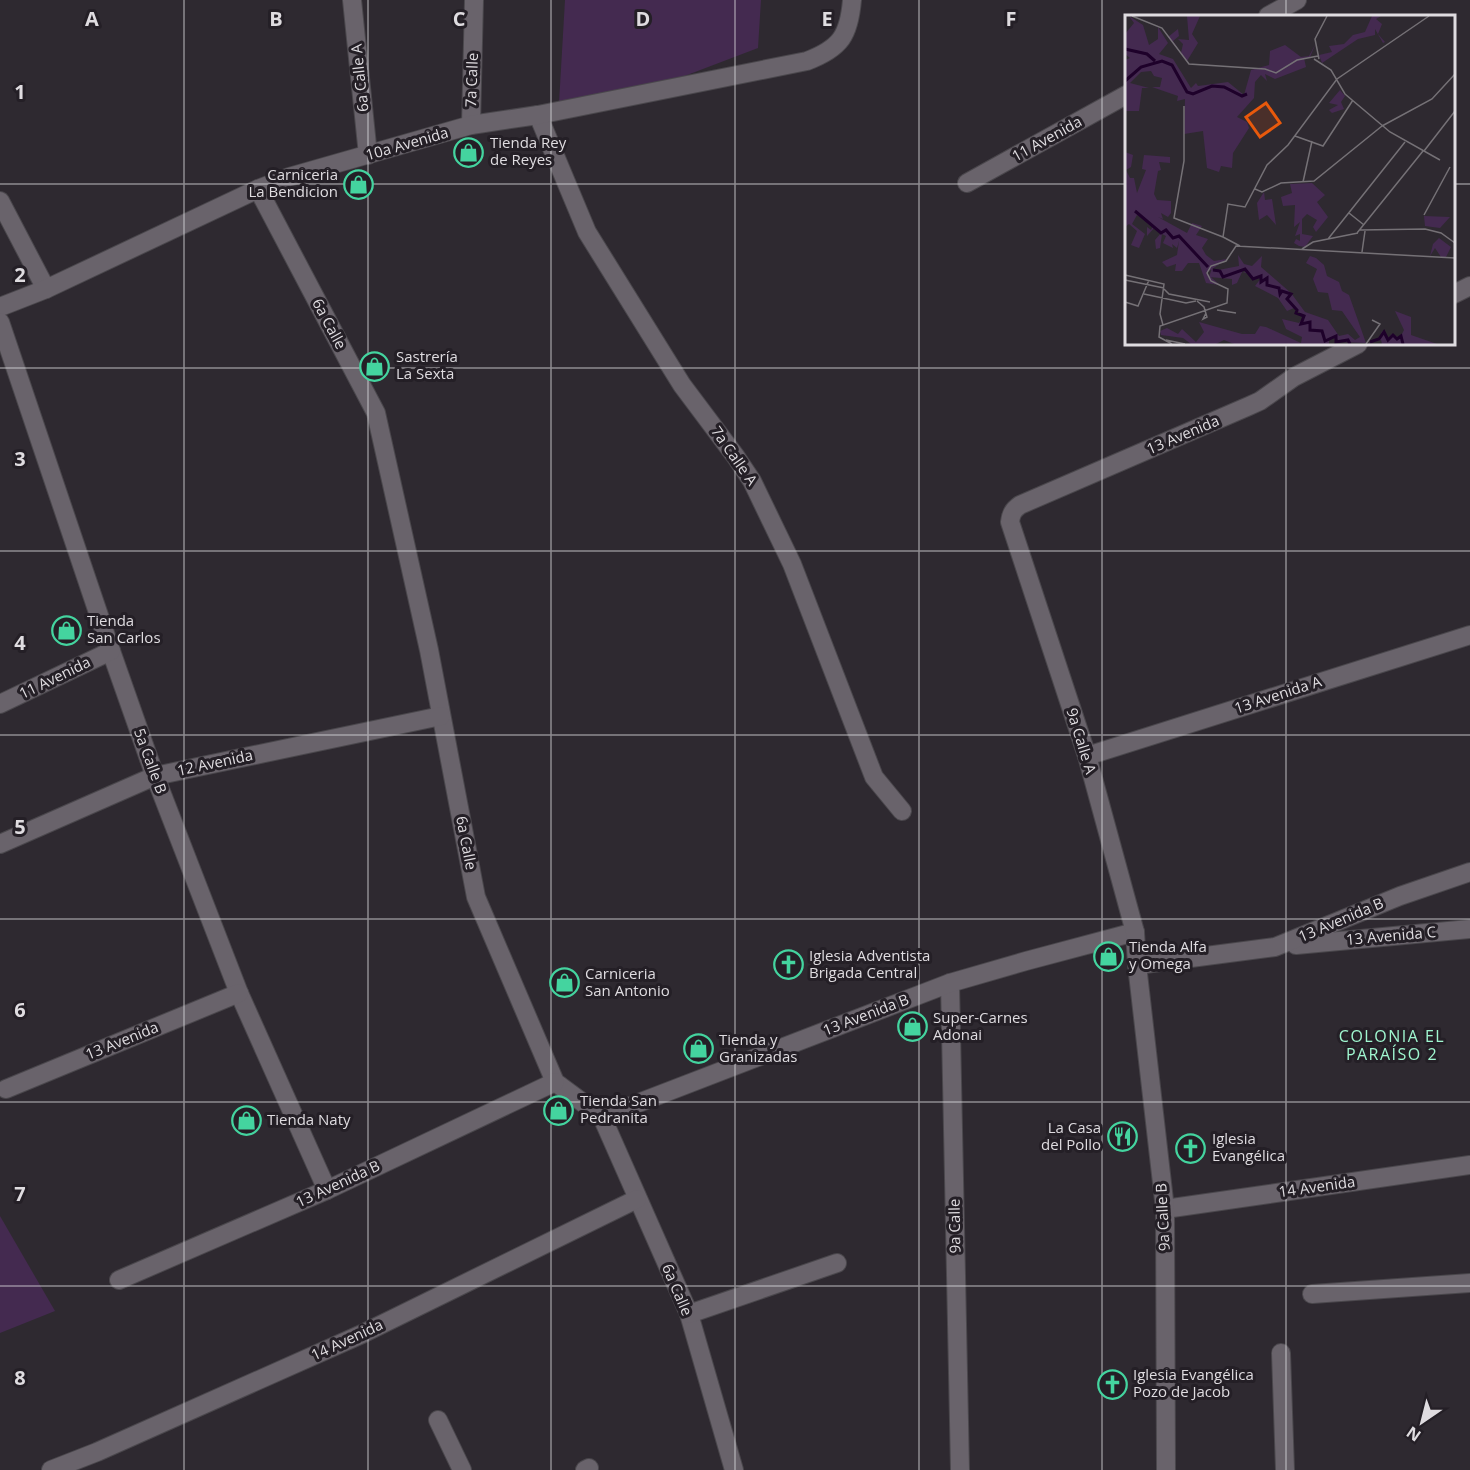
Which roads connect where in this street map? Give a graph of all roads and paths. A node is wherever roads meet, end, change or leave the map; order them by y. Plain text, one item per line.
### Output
1 (352, 0) edge
2 (474, 0) edge
3 (852, 0) edge
4 (1297, 0) edge
5 (1270, 15) edge
6 (1125, 96) edge
7 (538, 115) junction
8 (471, 125) junction
9 (368, 155) junction
10 (967, 183) dead end
11 (258, 189) junction
12 (0, 201) edge
13 (1470, 286) edge
14 (46, 289) junction
15 (1455, 294) edge
16 (0, 307) edge
17 (0, 322) edge
18 (1357, 345) edge
19 (1010, 522) joint
20 (1470, 635) edge
21 (111, 651) junction
22 (0, 704) edge
23 (441, 716) junction
24 (1087, 756) junction
25 (155, 776) junction
26 (902, 811) dead end
27 (0, 844) edge
28 (1470, 872) edge
29 (1470, 929) edge
30 (1135, 932) junction
31 (1275, 947) junction
32 (1137, 965) junction
33 (950, 983) junction
34 (239, 993) junction
35 (555, 1082) junction
36 (6, 1089) dead end
37 (602, 1117) junction
38 (1470, 1165) edge
39 (327, 1190) junction
40 (637, 1199) junction
41 (1165, 1209) junction
42 (837, 1263) dead end
43 (119, 1280) dead end
44 (1470, 1283) edge
45 (1312, 1294) dead end
46 (689, 1314) junction
47 (1281, 1353) dead end
48 (438, 1420) dead end
49 (51, 1470) edge
50 (462, 1470) edge
51 (734, 1470) edge
52 (960, 1470) edge
53 (1166, 1470) edge
54 (1286, 1470) edge

1 - 9 street, 6a Calle A
2 - 8 street, 7a Calle
3 - 7 street, 10a Avenida
4 - 5 street
6 - 10 street, 11 Avenida
7 - 8 street, 10a Avenida
7 - 26 street, 7a Calle A
8 - 9 street, 10a Avenida
9 - 11 street, 10a Avenida
11 - 14 street, 10a Avenida
11 - 23 street, 6a Calle
12 - 14 street
13 - 15 street
14 - 16 street, 10a Avenida
17 - 21 street, 5a Calle B
18 - 19 street, 13 Avenida
19 - 24 street, 9a Calle A
20 - 24 street, 13 Avenida A
21 - 22 street, 11 Avenida
21 - 25 street, 5a Calle B
23 - 25 street, 12 Avenida
23 - 35 street, 6a Calle
24 - 30 street, 9a Calle A
25 - 27 street, 12 Avenida
25 - 34 street, 5a Calle B
28 - 31 street, 13 Avenida B
29 - 31 street, 13 Avenida C
30 - 32 street, 9a Calle A
30 - 33 street, 13 Avenida B
31 - 32 street, 13 Avenida B
32 - 41 street, 9a Calle B
33 - 37 street, 13 Avenida B
33 - 52 street, 9a Calle
34 - 36 street, 13 Avenida
34 - 39 street, 5a Calle B
35 - 37 street
35 - 39 street, 13 Avenida B
37 - 40 street, 6a Calle
38 - 41 street, 14 Avenida
39 - 43 street, 13 Avenida B
40 - 46 street, 6a Calle
40 - 49 street, 14 Avenida
41 - 53 street, 9a Calle B
42 - 46 street
44 - 45 street
46 - 51 street, 6a Calle
47 - 54 street
48 - 50 street

